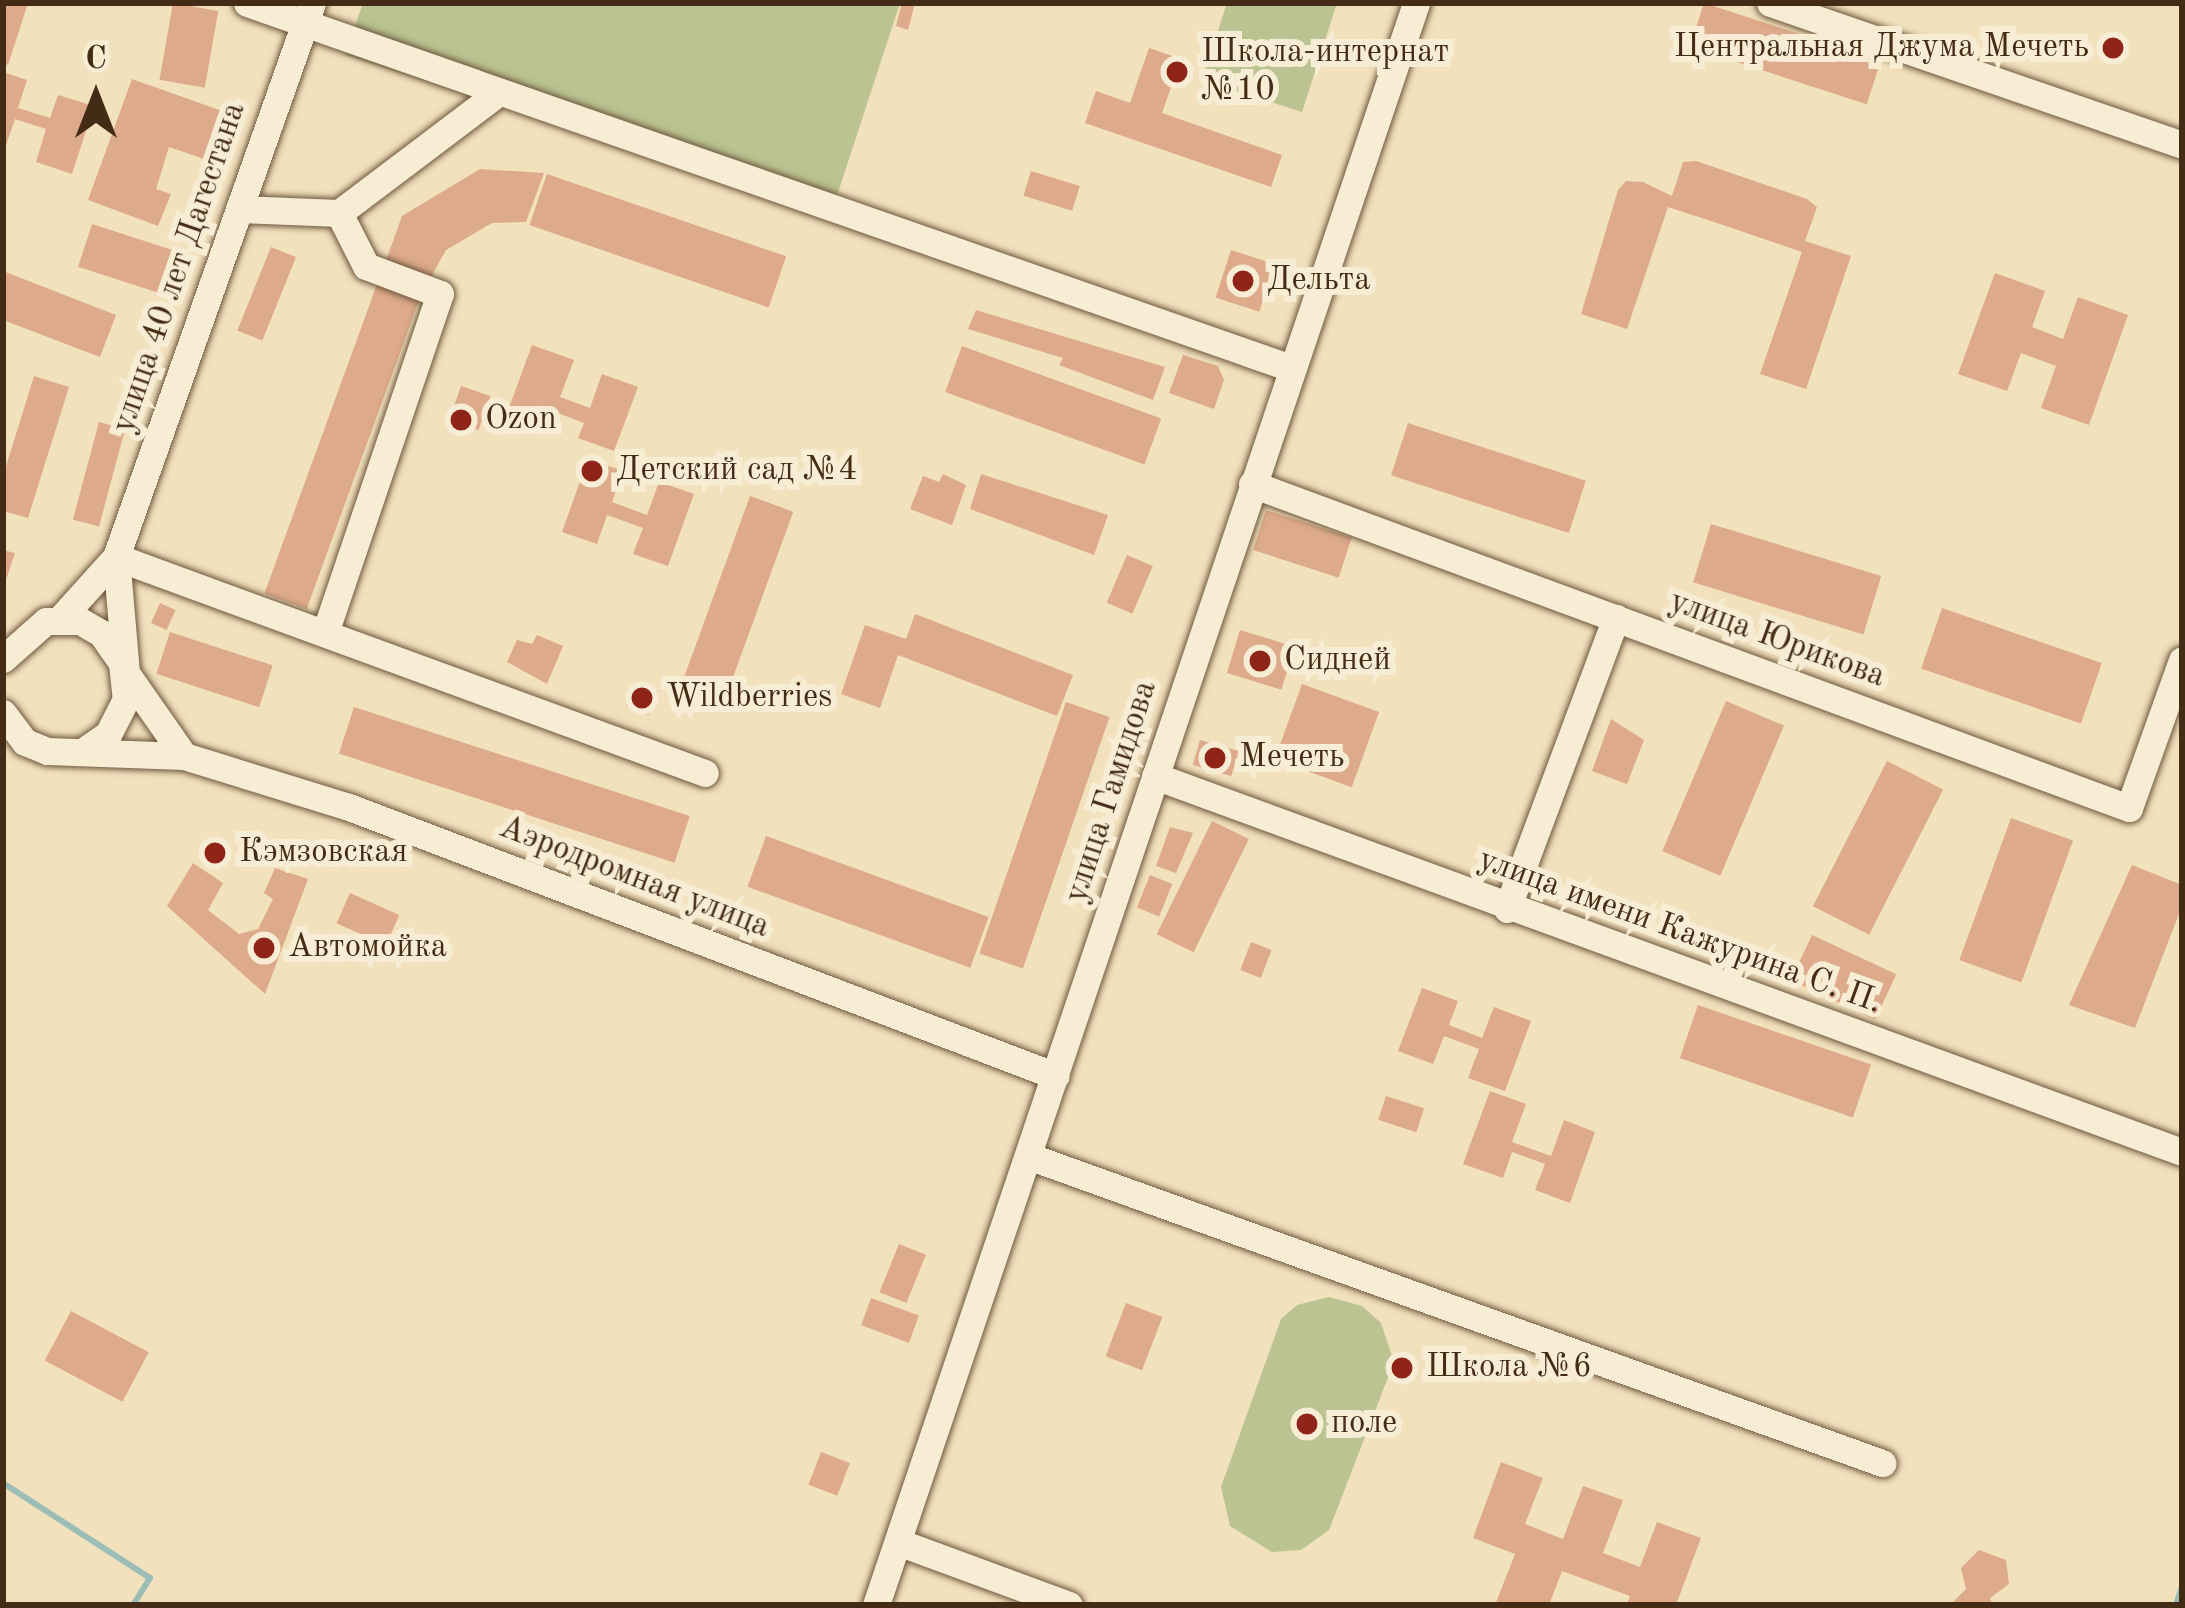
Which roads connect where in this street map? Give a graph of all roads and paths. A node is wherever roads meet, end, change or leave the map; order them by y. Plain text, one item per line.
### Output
1 (247, 3) edge
2 (1416, 3) edge
3 (1770, 3) edge
4 (309, 12) edge
5 (499, 92) junction
6 (2182, 145) edge
7 (239, 209) junction
8 (339, 213) junction
9 (1291, 368) junction
10 (1252, 484) junction
11 (116, 557) junction
12 (60, 619) junction
13 (1616, 619) junction
14 (325, 634) junction
15 (9, 646) edge
16 (2182, 660) edge
17 (126, 673) junction
18 (4, 718) edge
19 (84, 751) junction
20 (184, 757) junction
21 (705, 773) dead end
22 (1155, 776) junction
23 (1507, 909) junction
24 (1056, 1076) junction
25 (2182, 1152) edge
26 (1028, 1156) junction
27 (1882, 1463) dead end
28 (898, 1542) junction
29 (876, 1605) edge
30 (1070, 1605) edge

1 - 4 street
2 - 9 street, улица Гамидова
3 - 6 street
4 - 5 street
4 - 7 street, улица 40 лет Дагестана
5 - 8 street
5 - 9 street
7 - 8 street
7 - 11 street, улица 40 лет Дагестана
8 - 14 street
9 - 10 street, улица Гамидова
10 - 13 street, улица Юрикова
10 - 22 street, улица Гамидова
11 - 12 street
11 - 14 street
11 - 17 street
12 - 15 street
12 - 17 street
13 - 16 street, улица Юрикова
13 - 23 street
14 - 21 street
17 - 19 street
17 - 20 street
18 - 19 street, Аэродромная улица
19 - 20 street, Аэродромная улица
20 - 24 street, Аэродромная улица
22 - 23 street, улица имени Кажурина С. П.
22 - 24 street, улица Гамидова
23 - 25 street, улица имени Кажурина С. П.
24 - 26 street, улица Гамидова
26 - 27 street
26 - 28 street, улица Гамидова
28 - 29 street, улица Гамидова
28 - 30 street

